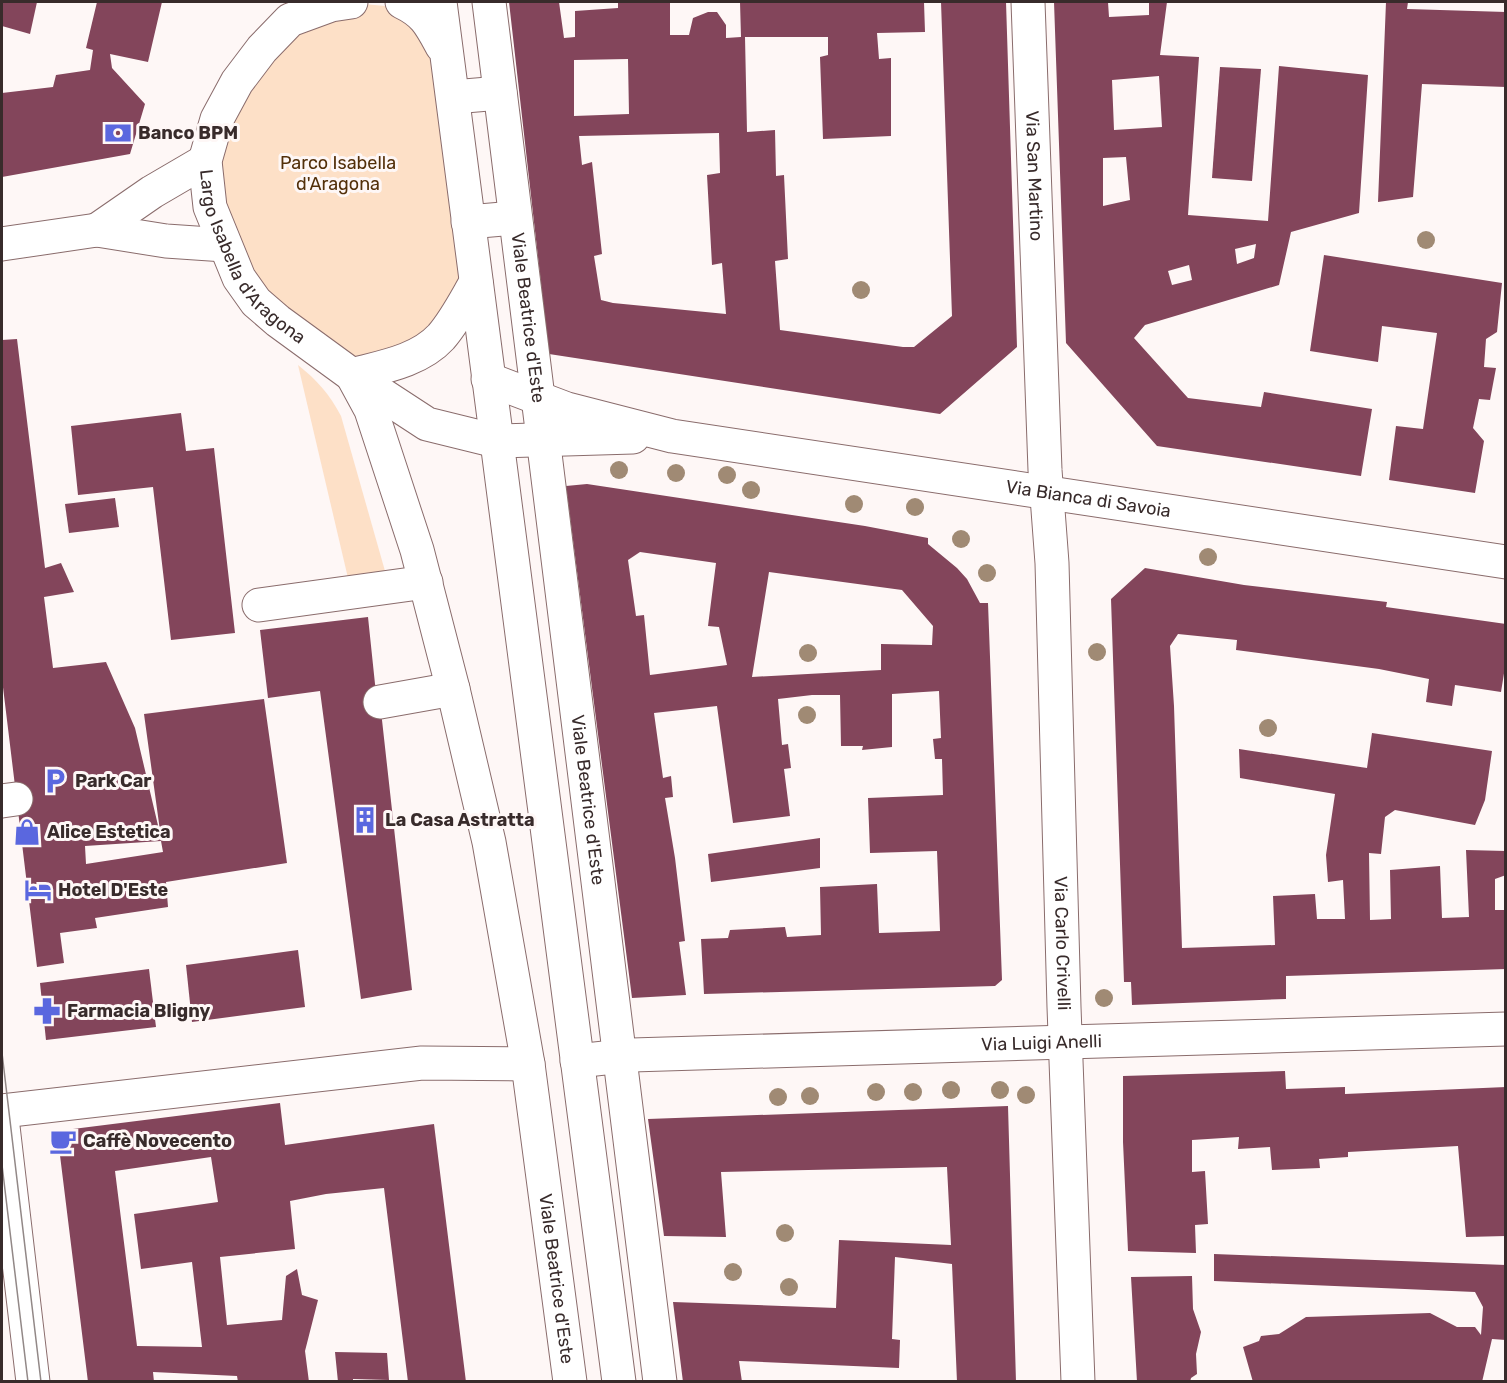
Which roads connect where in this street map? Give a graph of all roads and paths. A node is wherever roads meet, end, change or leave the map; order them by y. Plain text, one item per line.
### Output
1 (351, 2) edge
2 (402, 2) edge
3 (440, 2) edge
4 (489, 2) edge
5 (1028, 2) edge
6 (292, 11) edge
7 (446, 53) junction
8 (500, 93) junction
9 (453, 97) junction
10 (205, 160) junction
11 (515, 218) junction
12 (468, 222) junction
13 (97, 230) junction
14 (2, 244) edge
15 (225, 245) junction
16 (476, 282) junction
17 (352, 375) junction
18 (488, 379) junction
19 (538, 399) junction
20 (672, 436) junction
21 (543, 439) junction
22 (496, 441) junction
23 (1046, 494) junction
24 (1506, 562) edge
25 (426, 582) junction
26 (259, 605) dead end
27 (453, 688) junction
28 (380, 702) dead end
29 (1506, 1029) edge
30 (1067, 1043) junction
31 (619, 1055) junction
32 (577, 1061) junction
33 (528, 1064) junction
34 (2, 1111) edge
35 (2, 1118) edge
36 (12, 1292) edge
37 (12, 1382) edge
38 (33, 1382) edge
39 (570, 1382) edge
40 (618, 1382) edge
41 (660, 1382) edge
42 (1077, 1382) edge

1 - 6 street, Largo Isabella d'Aragona
2 - 7 street
3 - 7 street
4 - 8 street, Viale Beatrice d'Este
5 - 23 street, Via San Martino
6 - 10 street, Largo Isabella d'Aragona
7 - 9 street
8 - 9 street
8 - 11 street, Viale Beatrice d'Este
9 - 12 street
10 - 13 street
10 - 15 street, Largo Isabella d'Aragona
11 - 12 street, Viale Beatrice d'Este
11 - 19 street, Viale Beatrice d'Este
12 - 16 street
13 - 14 street
13 - 15 street
15 - 17 street, Largo Isabella d'Aragona
16 - 17 street
16 - 18 street
17 - 22 street, Largo Isabella d'Aragona
17 - 25 street, Viale Beatrice d'Este
18 - 19 street, Via Bianca di Savoia
18 - 22 street
19 - 20 street, Via Bianca di Savoia
19 - 21 street, Viale Beatrice d'Este
20 - 21 street, Via Bianca di Savoia
20 - 23 street, Via Bianca di Savoia
21 - 22 street, Largo Isabella d'Aragona
21 - 31 street, Viale Beatrice d'Este
22 - 32 street
23 - 24 street, Via Bianca di Savoia
23 - 30 street, Via Carlo Crivelli
25 - 26 street
25 - 27 street, Viale Beatrice d'Este
27 - 28 street
27 - 33 street, Viale Beatrice d'Este
29 - 30 street, Via Luigi Anelli
30 - 31 street, Via Luigi Anelli
30 - 42 street, Via Carlo Crivelli
31 - 32 street, Via Luigi Anelli
31 - 41 street, Viale Beatrice d'Este
32 - 40 street
33 - 34 street
33 - 39 street, Viale Beatrice d'Este
35 - 36 street
36 - 37 street
36 - 38 street

